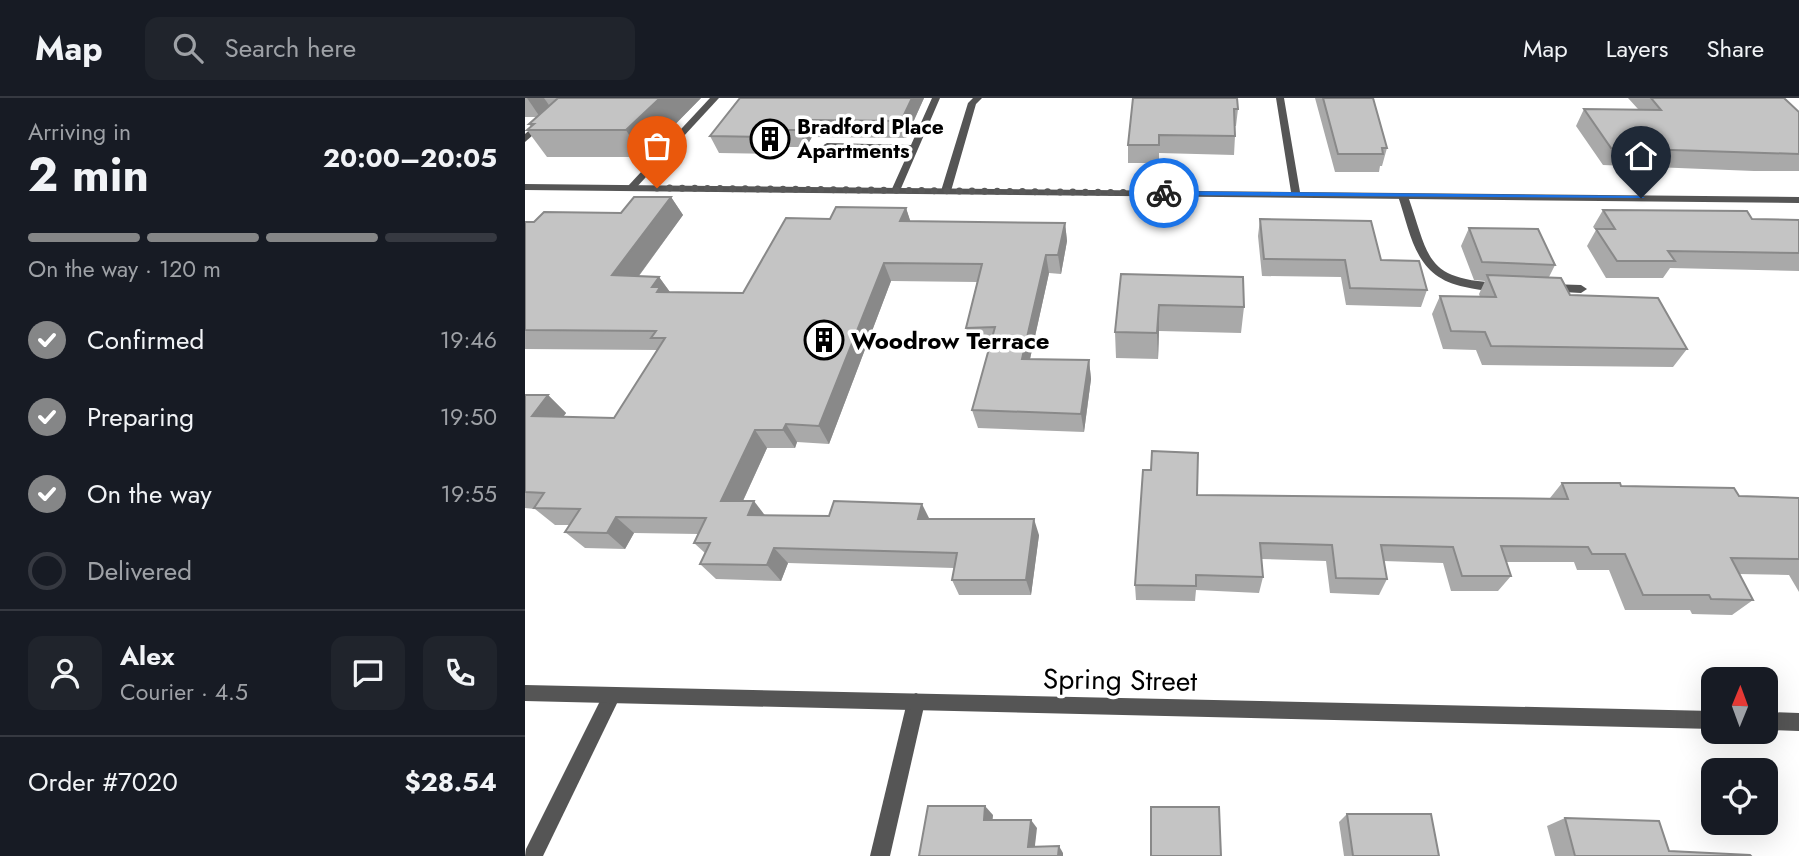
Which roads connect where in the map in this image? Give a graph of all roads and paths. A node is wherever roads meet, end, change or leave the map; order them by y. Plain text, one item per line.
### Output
1 (571, 98) edge
2 (715, 98) edge
3 (936, 98) edge
4 (978, 98) edge
5 (1280, 98) edge
6 (525, 139) edge
7 (827, 146) dead end
8 (915, 148) junction
9 (525, 187) edge
10 (631, 188) junction
11 (896, 191) junction
12 (946, 191) junction
13 (1296, 195) junction
14 (1403, 196) junction
15 (1799, 200) edge
16 (1516, 287) edge
17 (1542, 288) edge
18 (1581, 289) dead end
19 (525, 693) edge
20 (613, 695) junction
21 (916, 702) junction
22 (1701, 720) edge
23 (1778, 721) edge
24 (1799, 722) edge
25 (533, 856) edge
26 (880, 856) edge

1 - 6 street
2 - 10 street
3 - 8 street
4 - 12 street
5 - 13 street
7 - 8 street
8 - 11 street
9 - 10 street
10 - 11 street
11 - 12 street
12 - 13 street
13 - 14 street
14 - 15 street
14 - 16 street
17 - 18 street
19 - 20 street, Spring Street
20 - 21 street, Spring Street
20 - 25 street
21 - 22 street, Spring Street
21 - 26 street
23 - 24 street

